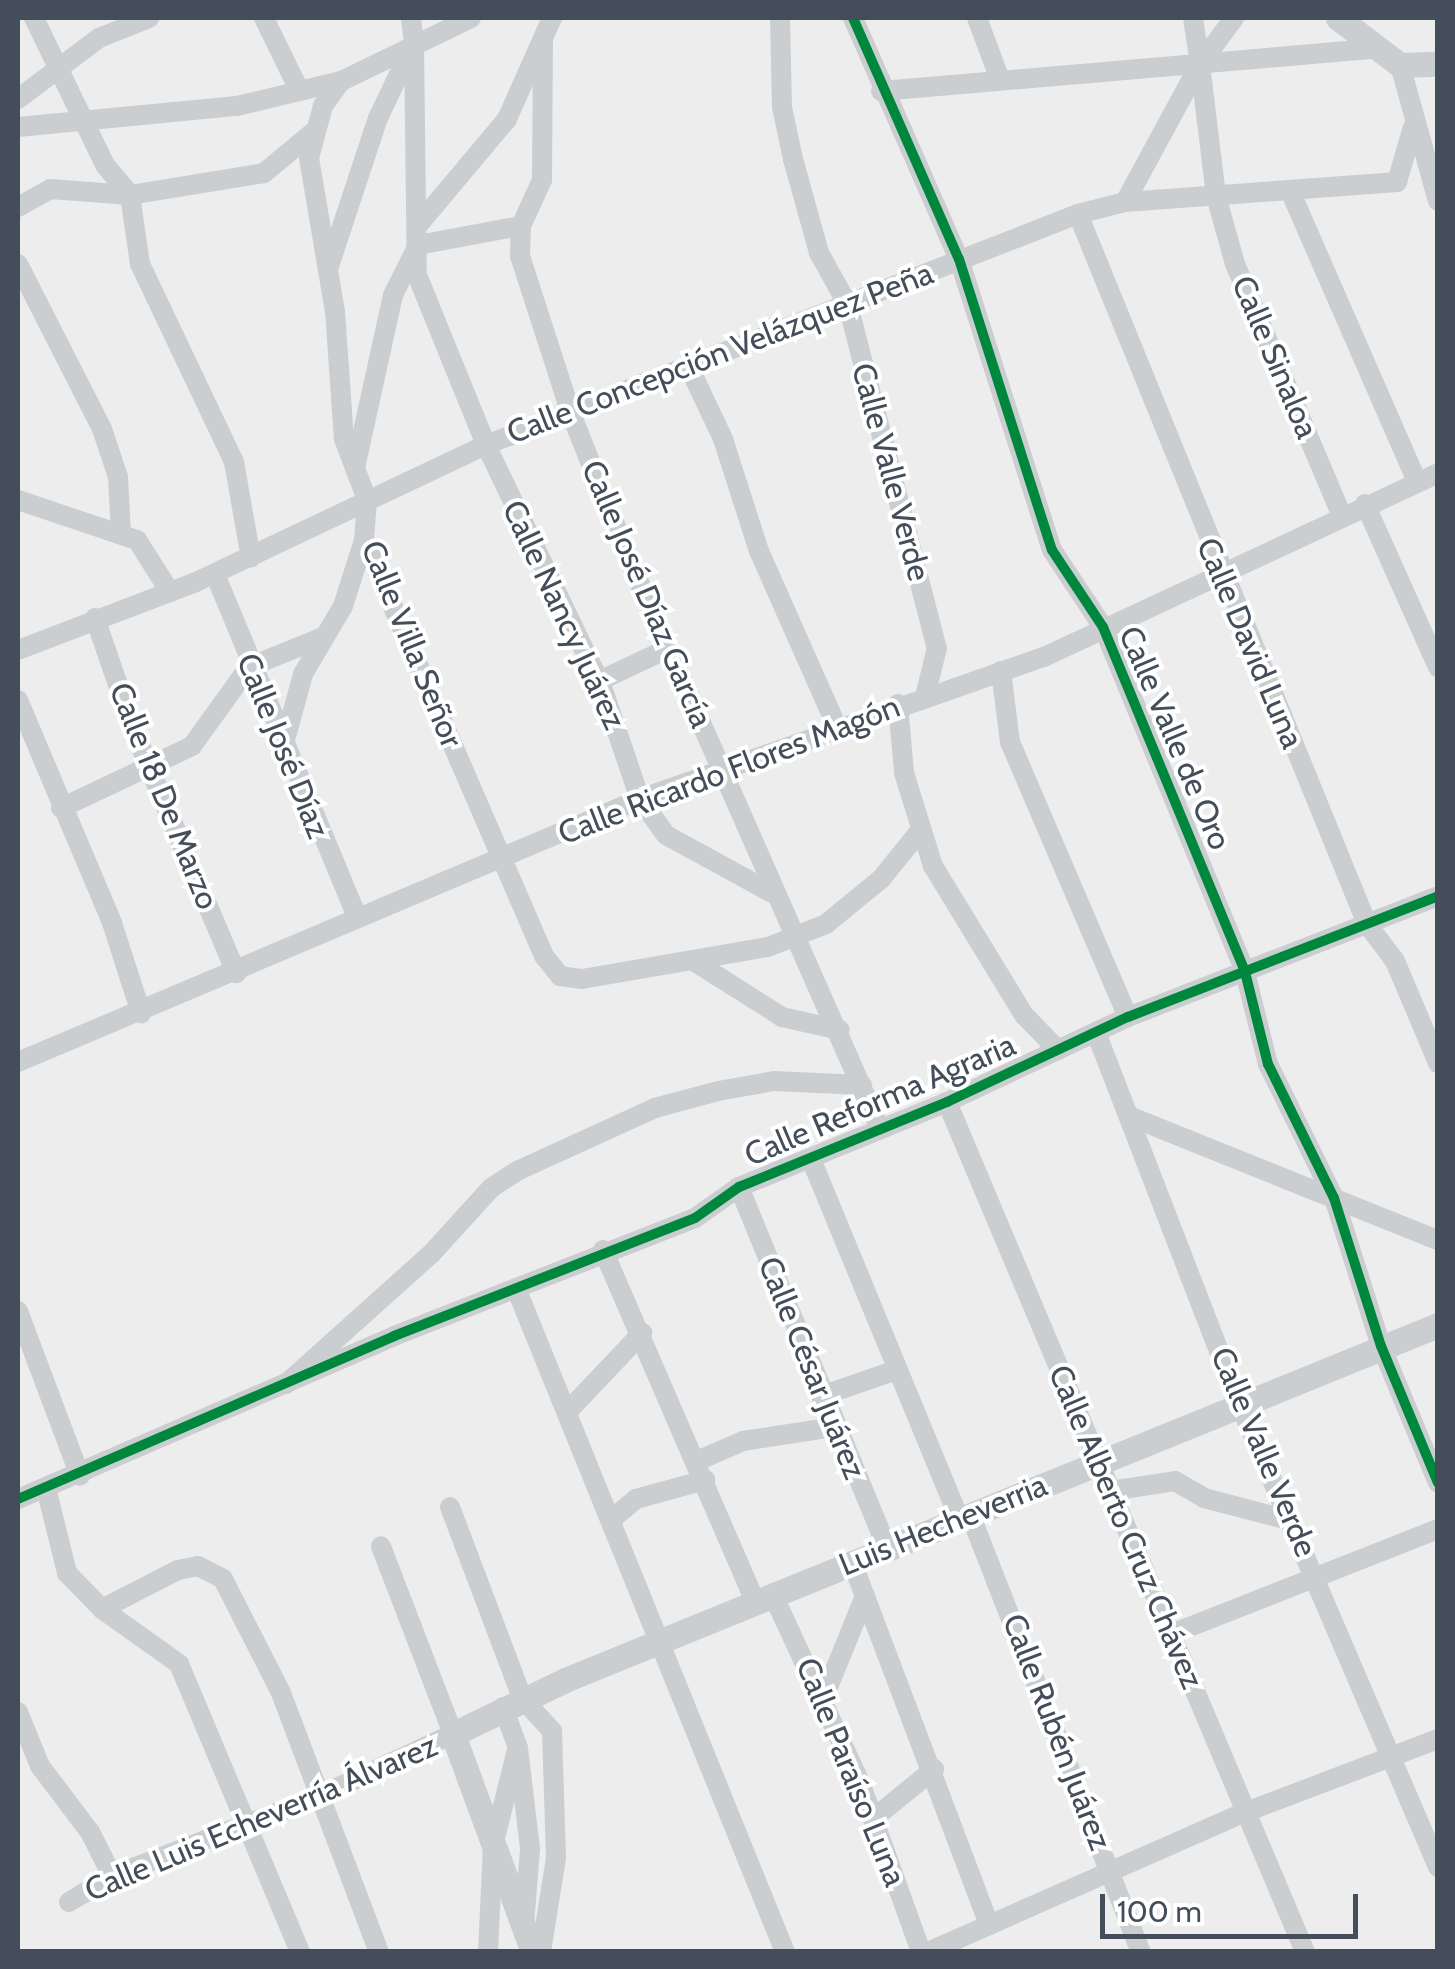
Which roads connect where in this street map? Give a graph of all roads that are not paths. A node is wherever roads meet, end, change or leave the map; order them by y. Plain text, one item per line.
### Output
1 (34, 18) edge
2 (149, 18) edge
3 (264, 18) edge
4 (412, 18) edge
5 (470, 18) edge
6 (552, 18) edge
7 (780, 18) edge
8 (853, 18) edge
9 (977, 18) edge
10 (1193, 18) edge
11 (1234, 18) edge
12 (1338, 18) edge
13 (543, 38) junction
14 (414, 43) junction
15 (1379, 48) junction
16 (1200, 64) junction
17 (1438, 64) edge
18 (1400, 65) junction
19 (53, 68) junction
20 (1000, 80) junction
21 (340, 81) junction
22 (299, 90) junction
23 (881, 90) junction
24 (18, 100) edge
25 (82, 120) junction
26 (18, 128) edge
27 (1414, 128) junction
28 (312, 133) junction
29 (1291, 193) junction
30 (130, 195) junction
31 (1216, 196) junction
32 (1438, 201) edge
33 (1125, 202) junction
34 (18, 207) edge
35 (1078, 214) junction
36 (521, 226) junction
37 (419, 235) junction
38 (959, 259) junction
39 (18, 264) edge
40 (327, 273) junction
41 (848, 305) junction
42 (689, 368) junction
43 (570, 411) junction
44 (486, 445) junction
45 (354, 468) junction
46 (1438, 474) edge
47 (1417, 482) junction
48 (18, 500) edge
49 (368, 500) junction
50 (1366, 504) junction
51 (1342, 516) junction
52 (121, 534) junction
53 (364, 540) junction
54 (251, 558) junction
55 (1220, 572) junction
56 (215, 574) junction
57 (170, 592) junction
58 (96, 618) junction
59 (1102, 627) junction
60 (324, 637) junction
61 (669, 648) junction
62 (18, 650) edge
63 (249, 667) junction
64 (1438, 667) edge
65 (1001, 671) junction
66 (599, 681) junction
67 (924, 696) junction
68 (18, 700) edge
69 (898, 704) junction
70 (838, 729) junction
71 (284, 740) junction
72 (154, 768) junction
73 (721, 770) junction
74 (640, 799) junction
75 (61, 808) junction
76 (919, 832) junction
77 (501, 860) junction
78 (770, 892) junction
79 (1438, 896) edge
80 (357, 916) junction
81 (1367, 924) junction
82 (794, 938) junction
83 (692, 960) junction
84 (1245, 972) junction
85 (236, 973) junction
86 (141, 1013) junction
87 (1128, 1017) junction
88 (840, 1030) junction
89 (1097, 1035) junction
90 (1058, 1050) junction
91 (18, 1062) edge
92 (1438, 1064) edge
93 (862, 1085) junction
94 (948, 1102) junction
95 (1129, 1116) junction
96 (880, 1130) junction
97 (811, 1160) junction
98 (739, 1188) junction
99 (1334, 1198) junction
100 (1438, 1240) edge
101 (603, 1250) junction
102 (516, 1288) junction
103 (18, 1312) edge
104 (1438, 1325) edge
105 (642, 1333) junction
106 (1381, 1346) junction
107 (894, 1371) junction
108 (282, 1389) junction
109 (820, 1396) junction
110 (1240, 1405) junction
111 (568, 1412) junction
112 (833, 1426) junction
113 (1097, 1462) junction
114 (701, 1470) junction
115 (80, 1476) junction
116 (1438, 1483) edge
117 (46, 1488) junction
118 (1110, 1491) junction
119 (18, 1500) edge
120 (450, 1507) dead end
121 (965, 1516) junction
122 (612, 1520) junction
123 (1292, 1521) junction
124 (1438, 1529) edge
125 (381, 1546) dead end
126 (887, 1548) junction
127 (852, 1562) junction
128 (1316, 1575) junction
129 (865, 1596) junction
130 (764, 1598) junction
131 (102, 1609) junction
132 (1174, 1633) junction
133 (660, 1642) junction
134 (824, 1697) junction
135 (513, 1702) junction
136 (18, 1712) edge
137 (453, 1734) junction
138 (1438, 1738) edge
139 (18, 1747) edge
140 (518, 1748) junction
141 (1390, 1758) junction
142 (40, 1766) junction
143 (934, 1768) junction
144 (317, 1796) junction
145 (1246, 1812) junction
146 (873, 1819) junction
147 (242, 1826) junction
148 (493, 1846) junction
149 (1438, 1867) edge
150 (1111, 1872) junction
151 (112, 1876) junction
152 (70, 1902) dead end
153 (990, 1925) junction
154 (528, 1940) edge
155 (967, 1944) edge
156 (300, 1952) edge
157 (379, 1952) edge
158 (488, 1952) edge
159 (541, 1952) edge
160 (785, 1952) edge
161 (925, 1952) edge
162 (1141, 1952) edge
163 (1304, 1952) edge

1 - 19 street
2 - 19 street
3 - 22 street
4 - 14 street
5 - 14 street
6 - 13 street
7 - 41 street, Calle Valle Verde
8 - 23 street, Calle Valle de Oro
9 - 20 street
10 - 16 street, Calle Sinaloa
11 - 16 street
12 - 15 street
13 - 36 street
13 - 37 street
14 - 21 street
14 - 37 street, Calle Nancy Juárez
14 - 40 street, Calle Villa Señor
15 - 16 street
15 - 18 street
16 - 20 street
16 - 31 street, Calle Sinaloa
16 - 33 street
17 - 18 street
18 - 27 street
19 - 24 street
19 - 25 street
20 - 23 street
21 - 22 street
21 - 28 street, Calle Villa Señor
22 - 25 street
23 - 38 street, Calle Valle de Oro
25 - 26 street
25 - 30 street
27 - 29 street, Calle Concepción Velázquez Peña
27 - 32 street
28 - 30 street
28 - 40 street, Calle Villa Señor
29 - 31 street, Calle Concepción Velázquez Peña
29 - 47 street
30 - 34 street
30 - 54 street
31 - 33 street, Calle Concepción Velázquez Peña
31 - 51 street, Calle Sinaloa
33 - 35 street, Calle Concepción Velázquez Peña
35 - 38 street, Calle Concepción Velázquez Peña
35 - 55 street, Calle David Luna
36 - 37 street
36 - 43 street, Calle José Díaz García
37 - 44 street, Calle Nancy Juárez
37 - 45 street
38 - 41 street, Calle Concepción Velázquez Peña
38 - 59 street, Calle Valle de Oro
39 - 52 street
40 - 45 street, Calle Villa Señor
41 - 42 street, Calle Concepción Velázquez Peña
41 - 67 street, Calle Valle Verde
42 - 43 street, Calle Concepción Velázquez Peña
42 - 70 street
43 - 44 street, Calle Concepción Velázquez Peña
43 - 61 street, Calle José Díaz García
44 - 49 street, Calle Concepción Velázquez Peña
44 - 66 street, Calle Nancy Juárez
45 - 49 street, Calle Villa Señor
46 - 47 street, Calle Ricardo Flores Magón
47 - 50 street, Calle Ricardo Flores Magón
48 - 52 street
49 - 53 street, Calle Villa Señor
49 - 54 street, Calle Concepción Velázquez Peña
50 - 51 street, Calle Ricardo Flores Magón
50 - 64 street
51 - 55 street, Calle Ricardo Flores Magón
52 - 57 street
53 - 60 street
53 - 77 street, Calle Villa Señor
54 - 56 street, Calle Concepción Velázquez Peña
55 - 59 street, Calle Ricardo Flores Magón
55 - 81 street, Calle David Luna
56 - 57 street, Calle Concepción Velázquez Peña
56 - 63 street, Calle José Díaz
57 - 58 street, Calle Concepción Velázquez Peña
58 - 62 street, Calle Concepción Velázquez Peña
58 - 72 street, Calle 18 De Marzo
59 - 65 street, Calle Ricardo Flores Magón
59 - 84 street, Calle Valle de Oro
60 - 63 street
60 - 71 street
61 - 66 street
61 - 73 street, Calle José Díaz García
63 - 71 street, Calle José Díaz
63 - 72 street
65 - 67 street, Calle Ricardo Flores Magón
65 - 87 street
66 - 74 street, Calle Nancy Juárez
67 - 69 street, Calle Ricardo Flores Magón
68 - 75 street
69 - 70 street, Calle Ricardo Flores Magón
69 - 76 street
70 - 73 street, Calle Ricardo Flores Magón
71 - 80 street, Calle José Díaz
72 - 75 street
72 - 85 street, Calle 18 De Marzo
73 - 74 street, Calle Ricardo Flores Magón
73 - 78 street, Calle José Díaz García
74 - 77 street, Calle Ricardo Flores Magón
74 - 78 street, Calle Nancy Juárez
75 - 86 street
76 - 82 street
76 - 90 street
77 - 80 street, Calle Ricardo Flores Magón
77 - 83 street, Calle Villa Señor
78 - 82 street, Calle José Díaz García
79 - 81 street, Calle Reforma Agraria
80 - 85 street, Calle Ricardo Flores Magón
81 - 84 street, Calle Reforma Agraria
81 - 92 street, Calle David Luna
82 - 83 street
82 - 88 street, Calle José Díaz García
83 - 88 street
84 - 87 street, Calle Reforma Agraria
84 - 99 street, Calle Valle de Oro
85 - 86 street, Calle Ricardo Flores Magón
86 - 91 street, Calle Ricardo Flores Magón
87 - 89 street, Calle Reforma Agraria
88 - 93 street, Calle José Díaz García
89 - 90 street, Calle Reforma Agraria
89 - 95 street, Calle Valle Verde
90 - 94 street, Calle Reforma Agraria
93 - 96 street, Calle José Díaz García
93 - 108 street
94 - 96 street, Calle Reforma Agraria
94 - 113 street, Calle Alberto Cruz Chávez
95 - 99 street
95 - 110 street, Calle Valle Verde
96 - 97 street, Calle Reforma Agraria
97 - 98 street, Calle Reforma Agraria
97 - 107 street, Calle Rubén Juárez
98 - 101 street, Calle Reforma Agraria
98 - 109 street, Calle César Juárez
99 - 100 street
99 - 106 street, Calle Valle de Oro
101 - 102 street, Calle Reforma Agraria
101 - 105 street, Calle Paraíso Luna
102 - 108 street, Calle Reforma Agraria
102 - 111 street
103 - 115 street
104 - 106 street, Luis Hecheverria
105 - 111 street
105 - 114 street, Calle Paraíso Luna
106 - 110 street, Luis Hecheverria
106 - 116 street, Calle Valle de Oro
107 - 109 street
107 - 121 street, Calle Rubén Juárez
108 - 115 street, Calle Reforma Agraria
109 - 112 street, Calle César Juárez
110 - 113 street, Luis Hecheverria
110 - 123 street, Calle Valle Verde
111 - 122 street
112 - 114 street
112 - 126 street, Calle César Juárez
113 - 118 street, Calle Alberto Cruz Chávez
113 - 121 street, Luis Hecheverria
114 - 122 street
114 - 130 street, Calle Paraíso Luna
115 - 117 street, Calle Reforma Agraria
117 - 119 street, Calle Reforma Agraria
117 - 131 street
118 - 123 street
118 - 132 street, Calle Alberto Cruz Chávez
120 - 135 street
121 - 126 street, Luis Hecheverria
121 - 150 street, Calle Rubén Juárez
122 - 133 street
123 - 128 street, Calle Valle Verde
124 - 128 street
125 - 137 street
126 - 127 street, Luis Hecheverria
127 - 129 street
127 - 130 street, Luis Hecheverria
128 - 132 street
128 - 141 street, Calle Valle Verde
129 - 134 street
129 - 143 street
130 - 133 street, Luis Hecheverria
130 - 134 street, Calle Paraíso Luna
131 - 144 street
131 - 147 street
132 - 145 street, Calle Alberto Cruz Chávez
133 - 135 street, Luis Hecheverria
133 - 160 street
134 - 146 street, Calle Paraíso Luna
135 - 137 street, Luis Hecheverria
135 - 140 street
135 - 159 street
136 - 142 street
137 - 144 street, Calle Luis Echeverría Álvarez
137 - 148 street
138 - 141 street
139 - 142 street
140 - 148 street
140 - 154 street
141 - 145 street
141 - 149 street, Calle Valle Verde
142 - 151 street
143 - 146 street
143 - 153 street
144 - 147 street, Calle Luis Echeverría Álvarez
144 - 157 street
145 - 150 street
145 - 163 street, Calle Alberto Cruz Chávez
146 - 161 street, Calle Paraíso Luna
147 - 151 street, Calle Luis Echeverría Álvarez
147 - 156 street
148 - 154 street
148 - 158 street
150 - 153 street
150 - 162 street, Calle Rubén Juárez
151 - 152 street, Calle Luis Echeverría Álvarez
153 - 155 street
155 - 161 street

